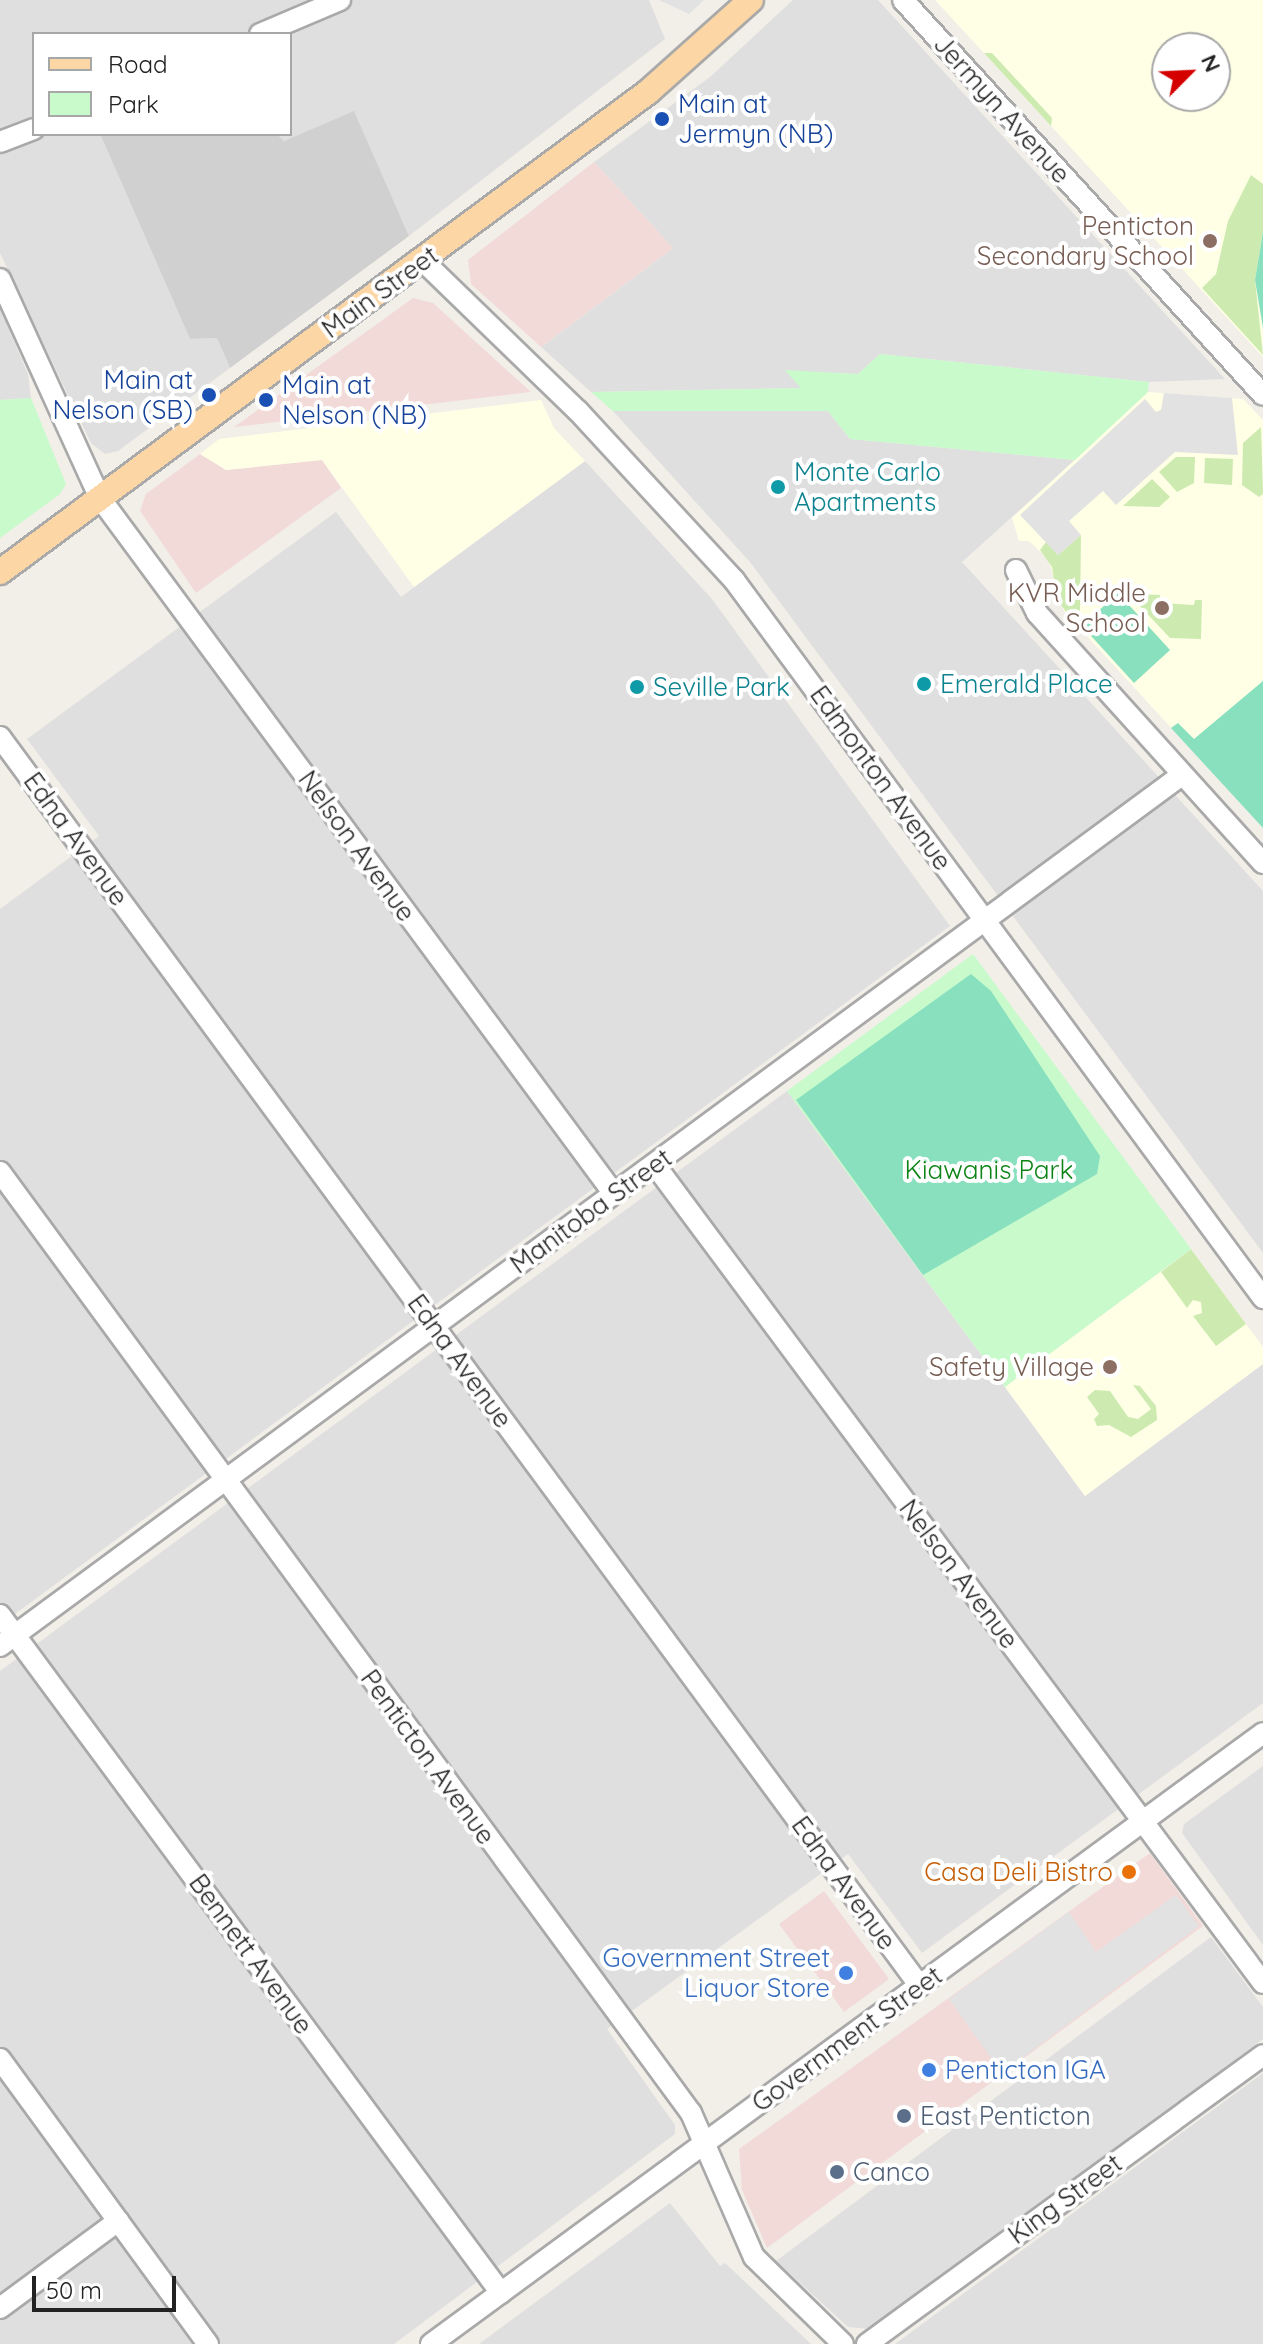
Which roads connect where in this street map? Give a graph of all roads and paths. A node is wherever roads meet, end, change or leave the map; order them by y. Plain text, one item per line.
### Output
1 (340, 0) edge
2 (751, 0) edge
3 (903, 0) edge
4 (265, 32) edge
5 (32, 130) edge
6 (0, 142) edge
7 (422, 260) junction
8 (0, 279) edge
9 (1263, 395) edge
10 (100, 498) junction
11 (1016, 570) dead end
12 (0, 572) edge
13 (0, 737) edge
14 (1182, 775) junction
15 (1263, 863) edge
16 (985, 920) junction
17 (655, 1165) junction
18 (0, 1172) edge
19 (614, 1194) junction
20 (1263, 1298) edge
21 (434, 1326) junction
22 (227, 1479) junction
23 (0, 1615) edge
24 (8, 1640) edge
25 (1263, 1733) edge
26 (1143, 1822) junction
27 (1261, 1977) edge
28 (920, 1986) junction
29 (1263, 2055) edge
30 (0, 2059) edge
31 (704, 2144) junction
32 (118, 2221) junction
33 (501, 2293) junction
34 (0, 2308) edge
35 (208, 2344) edge
36 (431, 2344) edge
37 (843, 2344) edge
38 (867, 2344) edge

1 - 4 street
2 - 7 main road, Main Street
3 - 9 street, Jermyn Avenue
5 - 6 street
7 - 10 main road, Main Street
7 - 16 street, Edmonton Avenue
8 - 10 street, Nelson Avenue
10 - 12 main road, Main Street
10 - 19 street, Nelson Avenue
11 - 14 street
13 - 21 street, Edna Avenue
14 - 15 street
14 - 16 street, Manitoba Street
16 - 17 street, Manitoba Street
16 - 20 street, Edmonton Avenue
17 - 19 street, Manitoba Street
17 - 26 street, Nelson Avenue
18 - 22 street, Penticton Avenue
19 - 21 street, Manitoba Street
21 - 22 street, Manitoba Street
21 - 28 street, Edna Avenue
22 - 24 street, Manitoba Street
22 - 31 street, Penticton Avenue
23 - 24 street, Bennett Avenue
24 - 33 street, Bennett Avenue
25 - 26 street, Government Street
26 - 27 street, Nelson Avenue
26 - 28 street, Government Street
28 - 31 street, Government Street
29 - 38 street, King Street
30 - 32 street
31 - 33 street, Government Street
31 - 37 street, Penticton Avenue
32 - 34 street
32 - 35 street
33 - 36 street, Government Street

